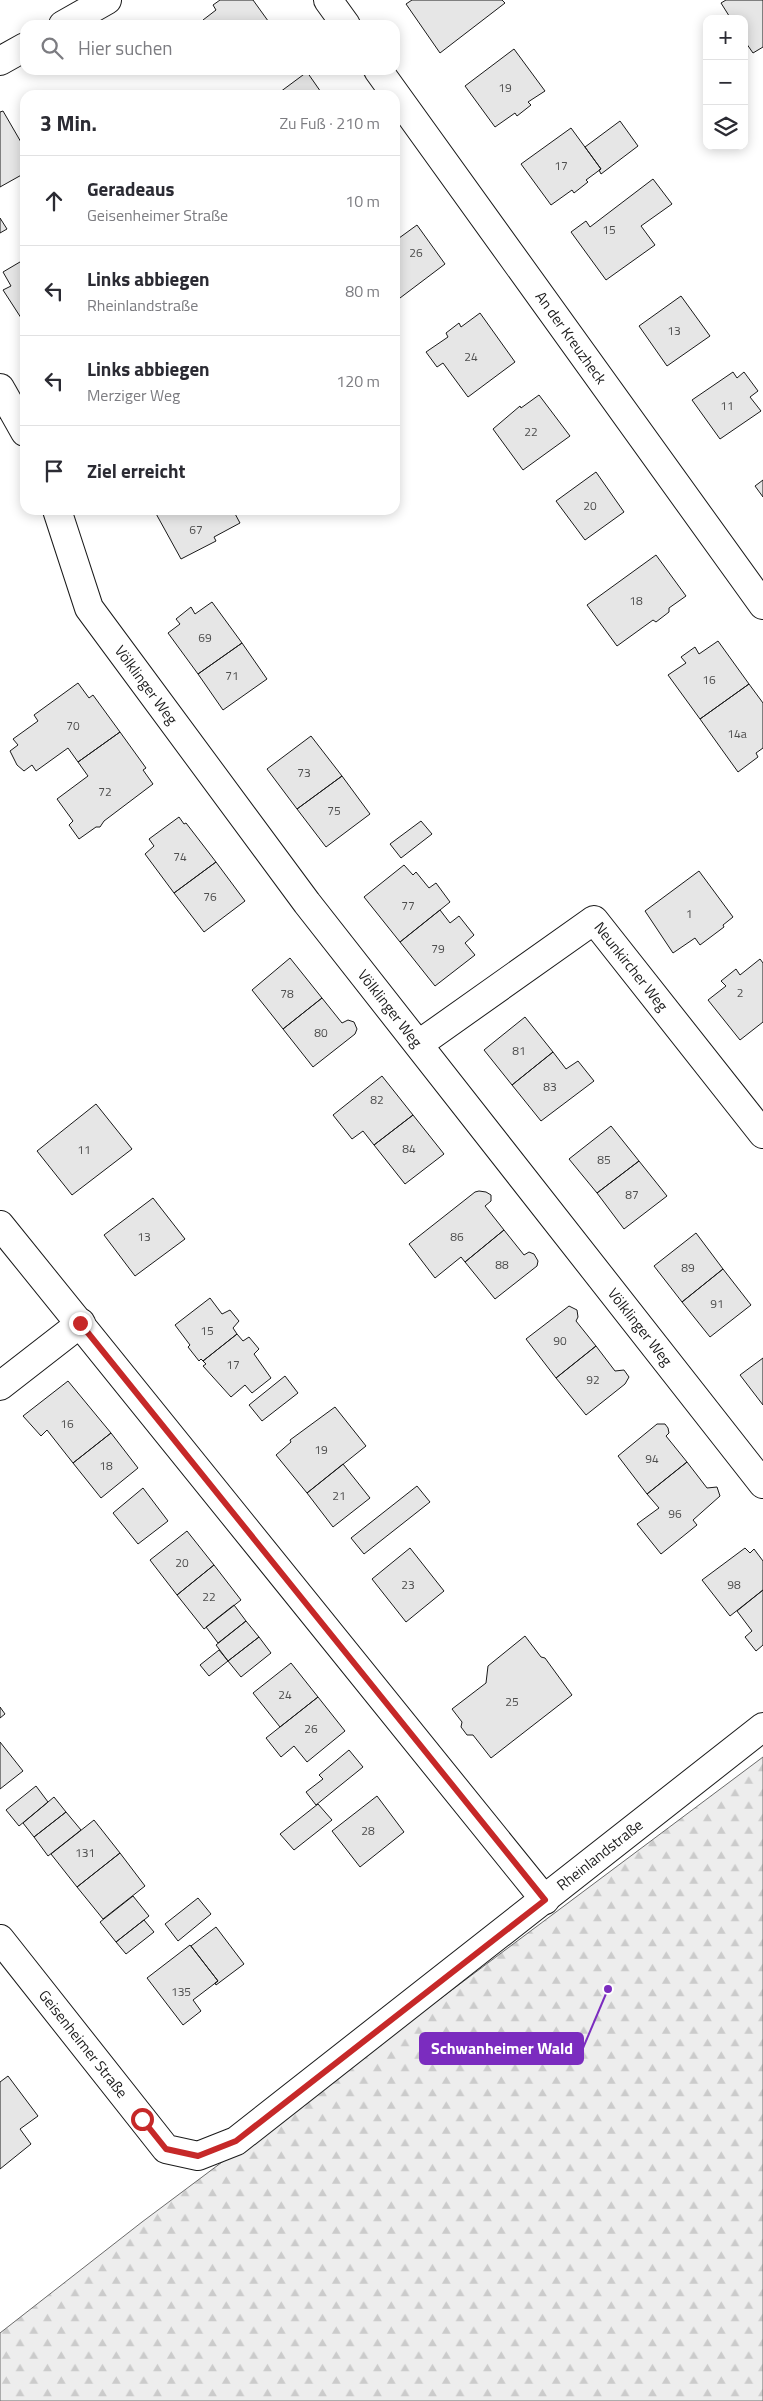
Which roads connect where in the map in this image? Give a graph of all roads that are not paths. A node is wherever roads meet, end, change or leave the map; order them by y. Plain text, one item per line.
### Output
1 (107, 0) edge
2 (328, 0) edge
3 (72, 20) edge
4 (342, 20) edge
5 (20, 50) edge
6 (0, 61) edge
7 (382, 75) edge
8 (392, 90) edge
9 (400, 101) edge
10 (0, 388) edge
11 (20, 423) edge
12 (59, 515) edge
13 (763, 605) edge
14 (419, 1044) junction
15 (763, 1134) edge
16 (0, 1225) edge
17 (80, 1323) junction
18 (0, 1386) edge
19 (763, 1484) edge
20 (763, 1727) edge
21 (545, 1900) junction
22 (0, 1939) edge
23 (166, 2149) joint

1 - 3 street
2 - 4 street
5 - 6 street
7 - 8 street, An der Kreuzheck
9 - 13 street, An der Kreuzheck
10 - 11 street
12 - 14 street, Völklinger Weg
14 - 15 street, Neunkircher Weg
14 - 19 street, Völklinger Weg
16 - 17 street
17 - 18 street
17 - 21 street
20 - 21 street, Rheinlandstraße
21 - 23 street, Rheinlandstraße
22 - 23 street, Geisenheimer Straße

